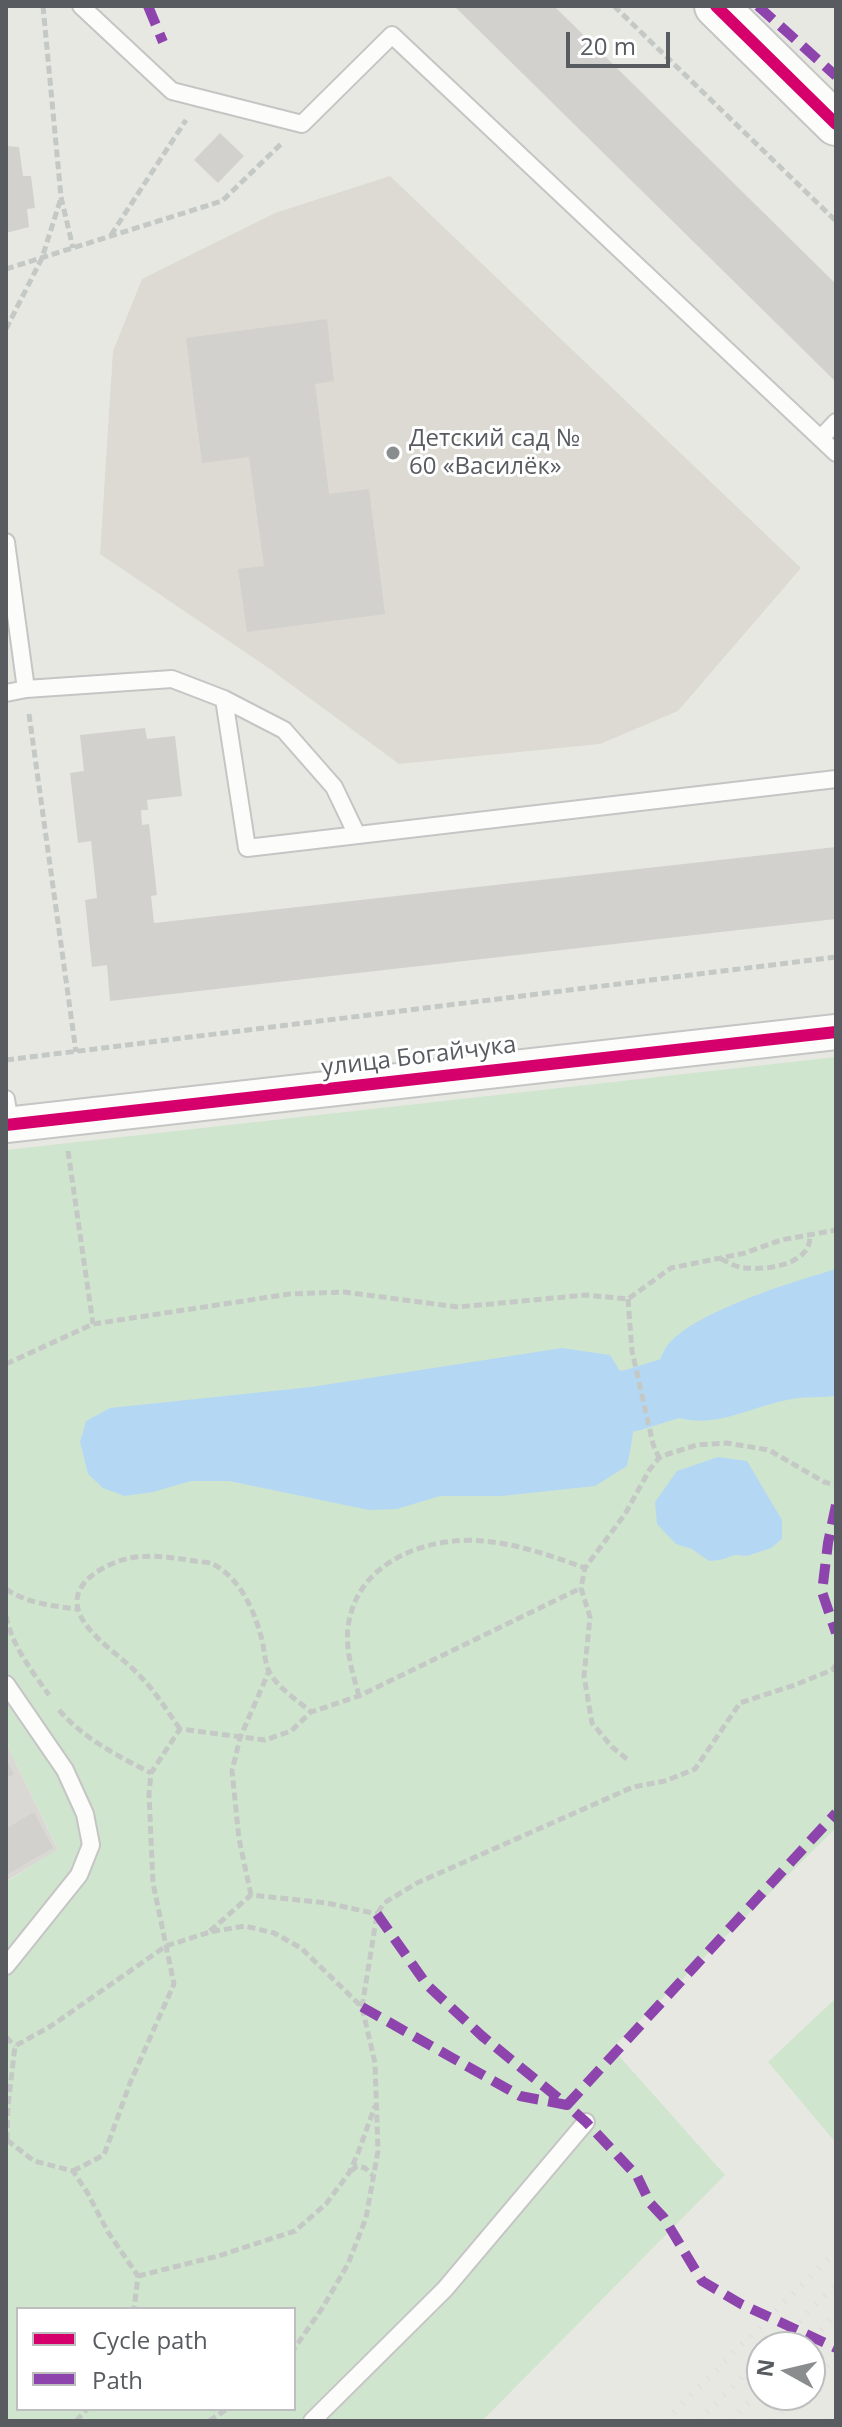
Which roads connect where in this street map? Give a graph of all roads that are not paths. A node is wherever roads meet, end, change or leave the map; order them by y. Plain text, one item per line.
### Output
1 (81, 6) edge
2 (716, 6) edge
3 (836, 124) edge
4 (836, 422) edge
5 (821, 438) junction
6 (836, 453) edge
7 (6, 542) edge
8 (26, 689) junction
9 (6, 693) edge
10 (224, 699) junction
11 (836, 779) edge
12 (357, 835) junction
13 (836, 1032) edge
14 (7, 1116) edge
15 (6, 1684) edge
16 (6, 1966) edge
17 (586, 2122) dead end
18 (312, 2421) edge

1 - 5 lane
2 - 3 street
4 - 5 lane
5 - 6 lane
7 - 8 lane
8 - 9 lane
8 - 10 lane
10 - 12 lane
10 - 12 lane
11 - 12 lane
13 - 14 street, улица Богайчука
15 - 16 lane
17 - 18 lane

